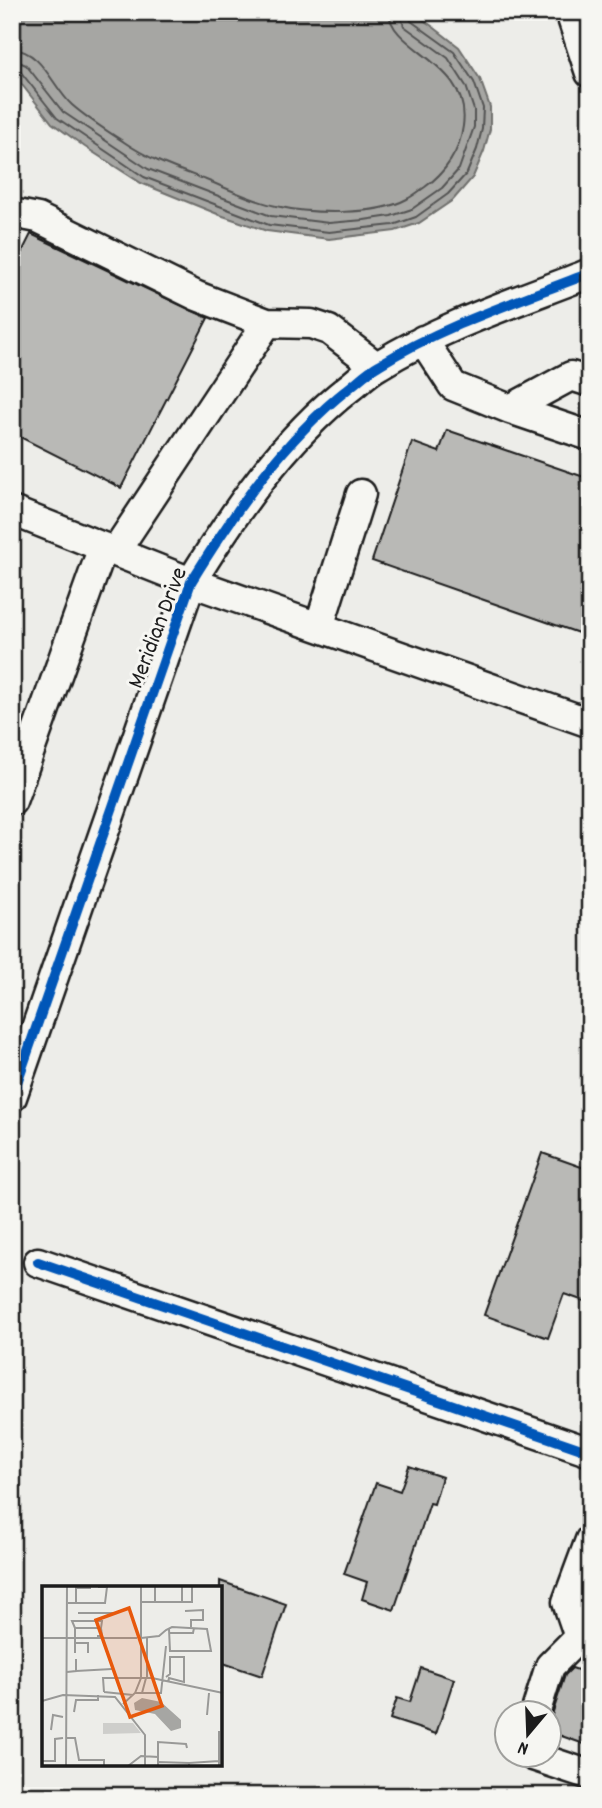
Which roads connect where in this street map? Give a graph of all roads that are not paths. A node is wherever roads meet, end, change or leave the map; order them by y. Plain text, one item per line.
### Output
1 (570, 12) edge
2 (590, 73) edge
3 (12, 213) edge
4 (590, 273) edge
5 (267, 323) junction
6 (423, 340) junction
7 (376, 366) junction
8 (590, 382) edge
9 (510, 409) junction
10 (590, 436) edge
11 (361, 494) dead end
12 (12, 510) edge
13 (109, 550) junction
14 (191, 582) junction
15 (318, 627) junction
16 (590, 723) edge
17 (12, 801) edge
18 (12, 1097) edge
19 (38, 1262) dead end
20 (590, 1452) edge
21 (590, 1540) edge
22 (584, 1639) edge
23 (539, 1700) edge
24 (564, 1766) edge
25 (590, 1775) edge

1 - 2 street
3 - 5 street
4 - 6 street, Meridian Drive
5 - 7 street
5 - 13 street
6 - 7 street, Meridian Drive
6 - 9 street
7 - 14 street, Meridian Drive
8 - 9 street
9 - 10 street
11 - 15 street
12 - 13 street
13 - 14 street
13 - 17 street
14 - 15 street
14 - 18 street, Meridian Drive
15 - 16 street
19 - 20 street
21 - 22 street
22 - 23 street
24 - 25 street

